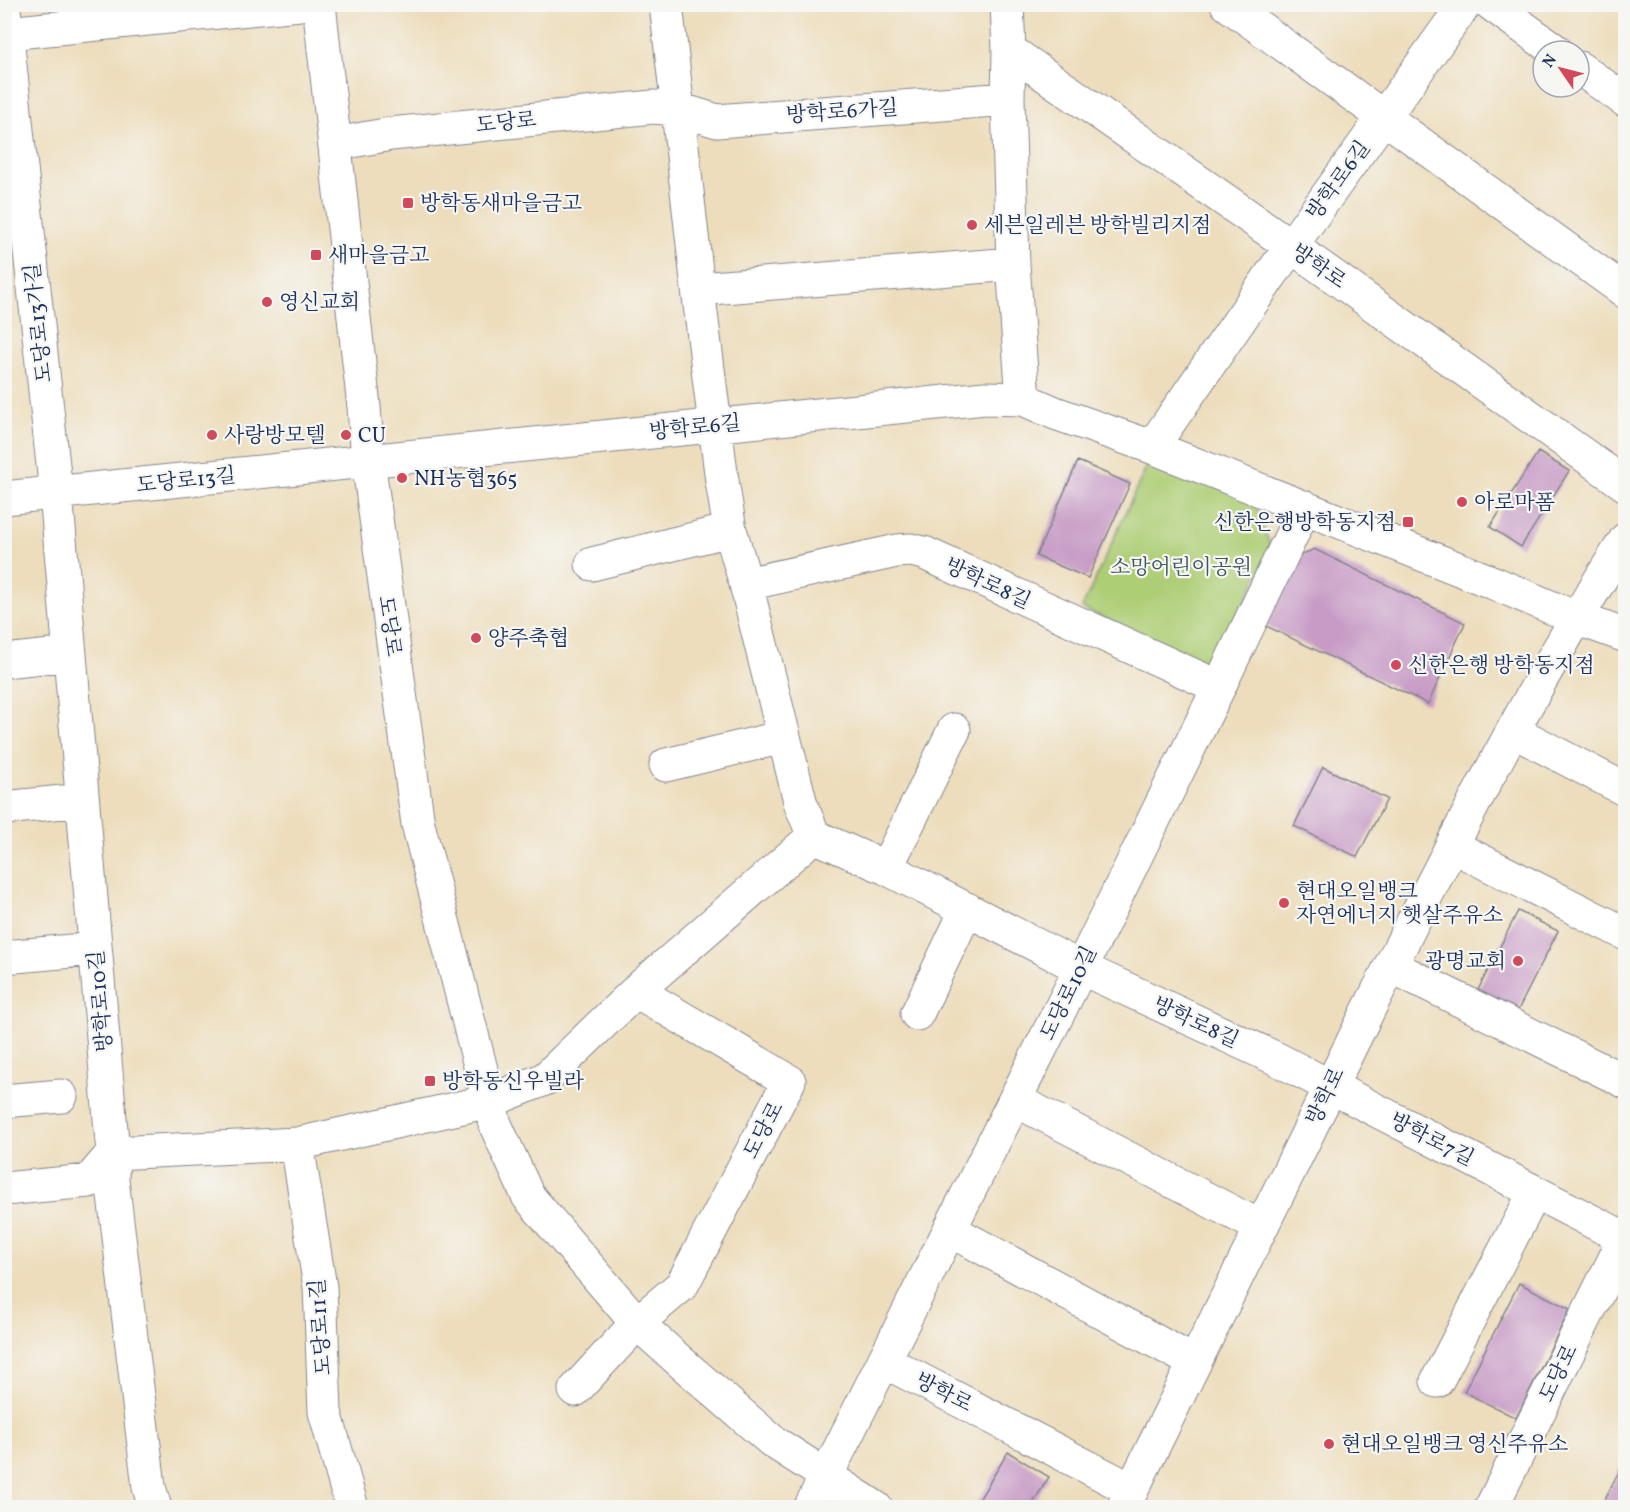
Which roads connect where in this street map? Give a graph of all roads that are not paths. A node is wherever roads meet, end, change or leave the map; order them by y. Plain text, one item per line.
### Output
1 (300, 4) edge
2 (319, 4) edge
3 (666, 4) edge
4 (1007, 4) edge
5 (1227, 4) edge
6 (1465, 4) edge
7 (1491, 4) edge
8 (6, 21) edge
9 (1539, 39) edge
10 (1010, 50) junction
11 (1591, 76) edge
12 (1008, 99) junction
13 (1626, 101) edge
14 (678, 110) junction
15 (1384, 117) junction
16 (335, 144) junction
17 (1291, 246) junction
18 (1013, 264) junction
19 (698, 289) junction
20 (1626, 292) edge
21 (1023, 399) junction
22 (715, 425) junction
23 (1152, 447) junction
24 (368, 460) junction
25 (1626, 485) edge
26 (56, 493) junction
27 (4, 498) edge
28 (1305, 507) junction
29 (730, 530) junction
30 (1626, 539) edge
31 (592, 564) dead end
32 (746, 584) junction
33 (1576, 618) junction
34 (1626, 636) edge
35 (70, 654) junction
36 (4, 661) edge
37 (1219, 687) junction
38 (954, 730) dead end
39 (1513, 731) junction
40 (783, 736) junction
41 (666, 765) dead end
42 (1626, 790) edge
43 (82, 800) junction
44 (4, 808) edge
45 (814, 836) junction
46 (1452, 846) junction
47 (886, 867) junction
48 (967, 909) junction
49 (1626, 934) edge
50 (95, 949) junction
51 (4, 957) edge
52 (1391, 966) junction
53 (1081, 968) junction
54 (636, 991) junction
55 (917, 1014) dead end
56 (1626, 1082) edge
57 (1329, 1086) junction
58 (62, 1096) dead end
59 (1015, 1100) junction
60 (4, 1101) edge
61 (490, 1101) junction
62 (297, 1144) junction
63 (113, 1153) junction
64 (4, 1189) edge
65 (1534, 1192) junction
66 (1261, 1227) junction
67 (950, 1230) junction
68 (1625, 1238) edge
69 (637, 1323) junction
70 (884, 1361) junction
71 (1194, 1362) junction
72 (1437, 1381) dead end
73 (574, 1390) dead end
74 (827, 1476) junction
75 (1127, 1499) edge
76 (155, 1508) edge
77 (352, 1508) edge
78 (810, 1508) edge
79 (876, 1508) edge
80 (1491, 1508) edge

1 - 8 street
2 - 16 street, 도당로
3 - 14 street
4 - 10 street
5 - 15 street
6 - 15 street, 방학로6길
7 - 9 street
8 - 26 street, 도당로13가길
10 - 12 street
10 - 17 street, 방학로
11 - 13 street
12 - 14 street, 방학로6가길
12 - 18 street
14 - 16 street, 도당로
14 - 19 street
15 - 17 street, 방학로6길
15 - 20 street
16 - 24 street, 도당로
17 - 23 street, 방학로6길
17 - 25 street, 방학로
18 - 19 street
18 - 21 street
19 - 22 street
21 - 22 street, 방학로6길
21 - 23 street, 방학로6길
22 - 24 street, 방학로6길
22 - 29 street
23 - 28 street, 방학로6길
24 - 26 street, 도당로13길
24 - 61 street, 도당로
26 - 27 street, 도당로13길
26 - 35 street, 방학로10길
28 - 33 street, 방학로6길
28 - 37 street, 도당로10길
29 - 31 street
29 - 32 street
30 - 33 street, 방학로
32 - 37 street, 방학로8길
32 - 40 street
33 - 34 street, 방학로6길
33 - 39 street, 방학로
35 - 36 street
35 - 43 street, 방학로10길
37 - 53 street, 도당로10길
38 - 47 street
39 - 42 street
39 - 46 street, 방학로
40 - 41 street
40 - 45 street
43 - 44 street
43 - 50 street, 방학로10길
45 - 47 street, 방학로8길
45 - 54 street
46 - 49 street
46 - 52 street, 방학로
47 - 48 street, 방학로8길
48 - 53 street, 방학로8길
48 - 55 street
50 - 51 street
50 - 63 street, 방학로10길
52 - 56 street
52 - 57 street, 방학로
53 - 57 street, 방학로8길
53 - 59 street, 도당로10길
54 - 61 street
54 - 69 street, 도당로
57 - 65 street, 방학로7길
57 - 66 street, 방학로
58 - 60 street
59 - 66 street
59 - 67 street, 도당로10길
61 - 62 street
61 - 69 street, 도당로
62 - 63 street
62 - 77 street, 도당로11길
63 - 64 street
63 - 76 street, 방학로10길
65 - 68 street, 방학로7길
65 - 72 street
66 - 71 street, 방학로
67 - 70 street, 도당로10길
67 - 71 street
68 - 80 street, 도당로
69 - 73 street, 도당로
69 - 74 street, 도당로
70 - 74 street, 도당로10길
70 - 75 street, 방학로
71 - 75 street, 방학로
74 - 78 street, 도당로10길
74 - 79 street, 도당로

